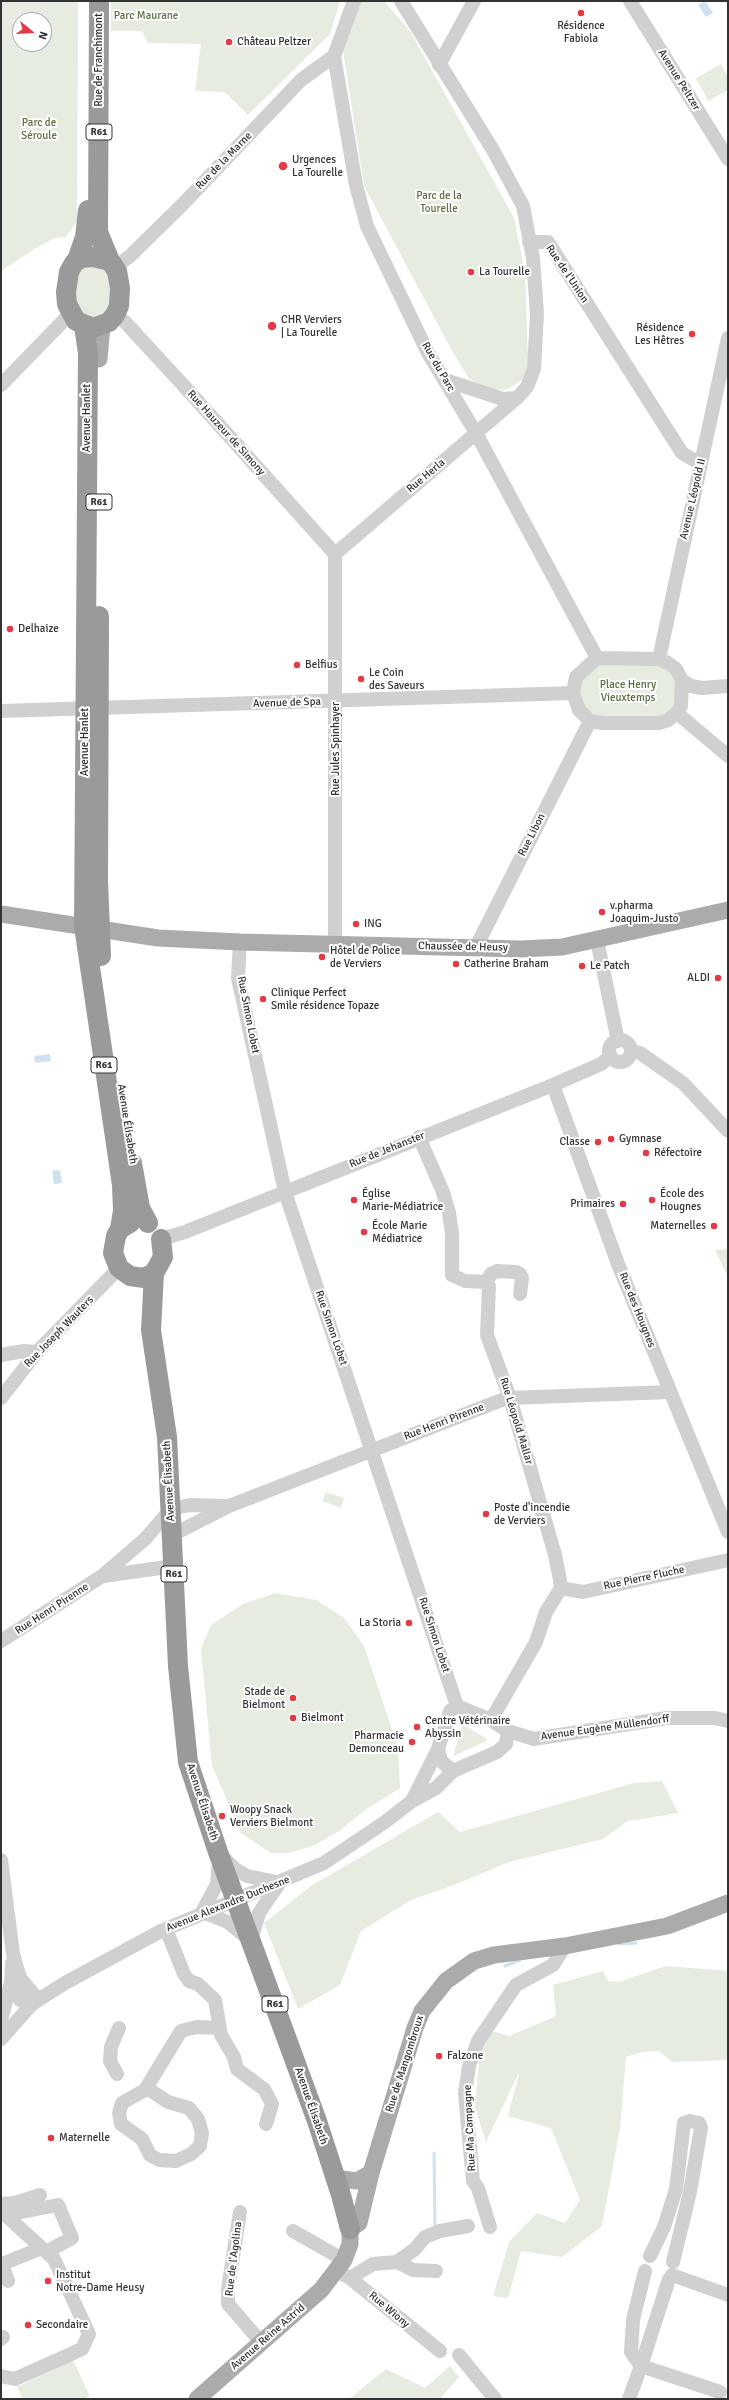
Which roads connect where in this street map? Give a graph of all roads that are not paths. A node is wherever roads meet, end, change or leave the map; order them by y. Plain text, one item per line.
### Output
1 (89, 1) edge
2 (99, 1) edge
3 (354, 1) edge
4 (401, 1) edge
5 (474, 1) edge
6 (630, 1) edge
7 (334, 56) junction
8 (439, 65) junction
9 (728, 160) edge
10 (529, 242) junction
11 (77, 260) junction
12 (113, 264) junction
13 (93, 320) junction
14 (728, 338) edge
15 (99, 359) joint
16 (445, 380) junction
17 (1, 385) edge
18 (517, 398) junction
19 (476, 433) junction
20 (701, 464) junction
21 (336, 554) junction
22 (597, 658) junction
23 (659, 659) junction
24 (682, 680) junction
25 (728, 686) edge
26 (573, 693) junction
27 (336, 701) junction
28 (92, 708) junction
29 (1, 711) edge
30 (677, 713) junction
31 (590, 721) junction
32 (728, 756) edge
33 (728, 910) edge
34 (1, 914) edge
35 (92, 928) junction
36 (597, 940) junction
37 (240, 942) junction
38 (335, 943) junction
39 (475, 949) junction
40 (618, 1041) junction
41 (635, 1052) junction
42 (611, 1056) junction
43 (553, 1085) junction
44 (728, 1131) edge
45 (420, 1137) junction
46 (118, 1156) joint
47 (285, 1192) junction
48 (148, 1223) junction
49 (120, 1229) junction
50 (161, 1239) junction
51 (125, 1272) junction
52 (154, 1273) junction
53 (486, 1282) junction
54 (520, 1294) dead end
55 (151, 1330) junction
56 (37, 1352) junction
57 (1, 1355) edge
58 (670, 1392) junction
59 (2, 1393) edge
60 (510, 1398) junction
61 (372, 1451) junction
62 (229, 1506) junction
63 (171, 1509) junction
64 (728, 1532) edge
65 (172, 1535) junction
66 (728, 1560) edge
67 (174, 1566) junction
68 (102, 1576) junction
69 (561, 1588) junction
70 (1, 1641) edge
71 (457, 1706) junction
72 (490, 1720) junction
73 (728, 1721) edge
74 (508, 1731) junction
75 (438, 1749) junction
76 (453, 1771) junction
77 (412, 1801) junction
78 (218, 1852) junction
79 (1, 1860) edge
80 (280, 1882) junction
81 (236, 1899) junction
82 (728, 1903) edge
83 (202, 1912) junction
84 (164, 1930) junction
85 (251, 1941) junction
86 (565, 1946) junction
87 (13, 1954) junction
88 (11, 1982) junction
89 (35, 2002) junction
90 (1, 2020) edge
91 (119, 2028) dead end
92 (220, 2028) junction
93 (1, 2039) edge
94 (117, 2074) dead end
95 (146, 2088) junction
96 (266, 2124) dead end
97 (371, 2173) junction
98 (335, 2178) junction
99 (676, 2189) junction
100 (690, 2192) junction
101 (40, 2195) dead end
102 (3, 2210) edge
103 (240, 2212) dead end
104 (468, 2226) dead end
105 (490, 2227) dead end
106 (350, 2229) junction
107 (293, 2231) dead end
108 (44, 2250) junction
109 (650, 2256) junction
110 (397, 2262) junction
111 (344, 2270) junction
112 (436, 2271) dead end
113 (645, 2271) junction
114 (671, 2272) junction
115 (8, 2281) dead end
116 (728, 2295) edge
117 (261, 2342) junction
118 (440, 2351) dead end
119 (459, 2355) dead end
120 (641, 2366) junction
121 (1, 2376) edge
122 (720, 2392) dead end
123 (197, 2399) edge
124 (495, 2399) edge
125 (629, 2399) edge

1 - 11 highway, Rue de Franchimont / R61
2 - 12 highway, Rue de Franchimont / R61
3 - 7 street
4 - 8 street, Rue de l'Union
5 - 8 street
6 - 9 street, Avenue Peltzer
7 - 12 street, Rue de la Marne
7 - 16 street, Rue du Parc
8 - 10 street, Rue de l'Union
10 - 18 street, Rue Herla
10 - 20 street, Rue de l'Union
11 - 12 highway
11 - 13 highway, R61
12 - 13 highway, R61
13 - 15 main road, Avenue Hanlet / R61
13 - 17 street
13 - 21 street, Rue Hauzeur de Simony
13 - 28 highway, Avenue Hanlet / R61
14 - 20 street, Avenue Léopold II
15 - 28 highway, Avenue Hanlet / R61
16 - 18 street
16 - 19 street, Rue du Parc
18 - 19 street, Rue Herla
19 - 21 street, Rue Herla
19 - 22 street, Rue du Parc
20 - 23 street, Avenue Léopold II
21 - 27 street, Rue Jules Spinhayer
22 - 23 street
22 - 26 street
23 - 24 street
24 - 25 street
24 - 30 street
26 - 27 street, Avenue de Spa
26 - 31 street
27 - 28 street, Avenue de Spa
27 - 38 street, Rue Jules Spinhayer
28 - 29 street, Avenue de Spa
28 - 35 highway, Avenue Hanlet / R61
30 - 31 street
30 - 32 street
31 - 39 street, Rue Libon
33 - 36 main road, Chaussée de Heusy
34 - 35 main road, Chaussée de Heusy
35 - 37 main road, Chaussée de Heusy
35 - 46 highway, Avenue Hanlet / R61
35 - 48 highway, Avenue Élisabeth / R61
36 - 39 main road, Chaussée de Heusy
36 - 40 street
37 - 38 main road, Chaussée de Heusy
37 - 47 street, Rue Simon Lobet
38 - 39 main road, Chaussée de Heusy
40 - 41 street
40 - 42 street
41 - 42 street
41 - 44 street
42 - 43 street, Rue de Jehanster
43 - 45 street, Rue de Jehanster
43 - 58 street, Rue des Hougnes
45 - 47 street, Rue de Jehanster
45 - 53 street
46 - 49 highway, Avenue Élisabeth / R61
47 - 50 street, Rue de Jehanster
47 - 61 street, Rue Simon Lobet
48 - 49 highway
48 - 50 main road, R61
49 - 51 highway, R61
50 - 52 highway, R61
51 - 52 highway
51 - 55 highway, Avenue Élisabeth / R61
51 - 56 street, Rue Joseph Wauters
52 - 55 highway, Avenue Élisabeth / R61
53 - 54 street
53 - 60 street, Rue Léopold Mallar
55 - 63 highway, Avenue Élisabeth / R61
56 - 57 street
56 - 59 street, Rue Joseph Wauters
58 - 60 street, Rue Henri Pirenne
58 - 64 street, Rue des Hougnes
60 - 61 street, Rue Henri Pirenne
60 - 69 street, Rue Léopold Mallar
61 - 62 street, Rue Henri Pirenne
61 - 71 street, Rue Simon Lobet
62 - 63 street, Rue Henri Pirenne
62 - 65 street, Rue Henri Pirenne
63 - 65 highway, Avenue Élisabeth / R61
63 - 68 street, Rue Henri Pirenne
65 - 67 highway, Avenue Élisabeth / R61
66 - 69 street, Rue Pierre Fluche
67 - 68 street, Rue Henri Pirenne
67 - 78 highway, Avenue Élisabeth / R61
68 - 70 street, Rue Henri Pirenne
69 - 72 street
71 - 72 street, Avenue Eugène Müllendorff
71 - 75 street, Avenue Alexandre Duchesne
72 - 74 street, Avenue Eugène Müllendorff
73 - 74 street, Avenue Eugène Müllendorff
74 - 76 street
75 - 76 street
75 - 77 street, Avenue Alexandre Duchesne
76 - 77 street, Avenue Alexandre Duchesne
77 - 80 street, Avenue Alexandre Duchesne
78 - 80 street
78 - 81 highway, Avenue Élisabeth / R61
78 - 83 street
79 - 87 street
80 - 81 street, Avenue Alexandre Duchesne
80 - 85 street
81 - 83 street, Avenue Alexandre Duchesne
81 - 85 highway, Avenue Élisabeth / R61
82 - 86 main road, Rue de Mangombroux
83 - 84 street, Avenue Alexandre Duchesne
83 - 85 street
84 - 89 street, Avenue Alexandre Duchesne
84 - 92 street
85 - 98 highway, Avenue Élisabeth / R61
86 - 97 main road, Rue de Mangombroux
86 - 105 street, Rue Ma Campagne
87 - 88 street
87 - 89 street
88 - 89 street
88 - 90 street
89 - 93 street, Avenue Alexandre Duchesne
91 - 94 street
92 - 95 street
92 - 96 street
95 - 95 street
97 - 98 main road
97 - 106 main road, Rue de Mangombroux
98 - 106 highway, Avenue Élisabeth / R61
99 - 100 street
99 - 100 street
99 - 109 street
100 - 114 street
101 - 102 street
102 - 108 street
102 - 108 street
103 - 117 street, Rue de l'Agolina
104 - 110 street
106 - 111 main road
107 - 111 street
108 - 115 street
108 - 121 street
109 - 113 street
109 - 114 street
110 - 111 street
110 - 112 street
111 - 117 main road, Avenue Reine Astrid
111 - 118 street, Rue Wiony
113 - 114 street
113 - 120 street
114 - 116 street
114 - 120 street
117 - 123 main road, Avenue Reine Astrid
119 - 124 street
120 - 122 street
120 - 125 street

